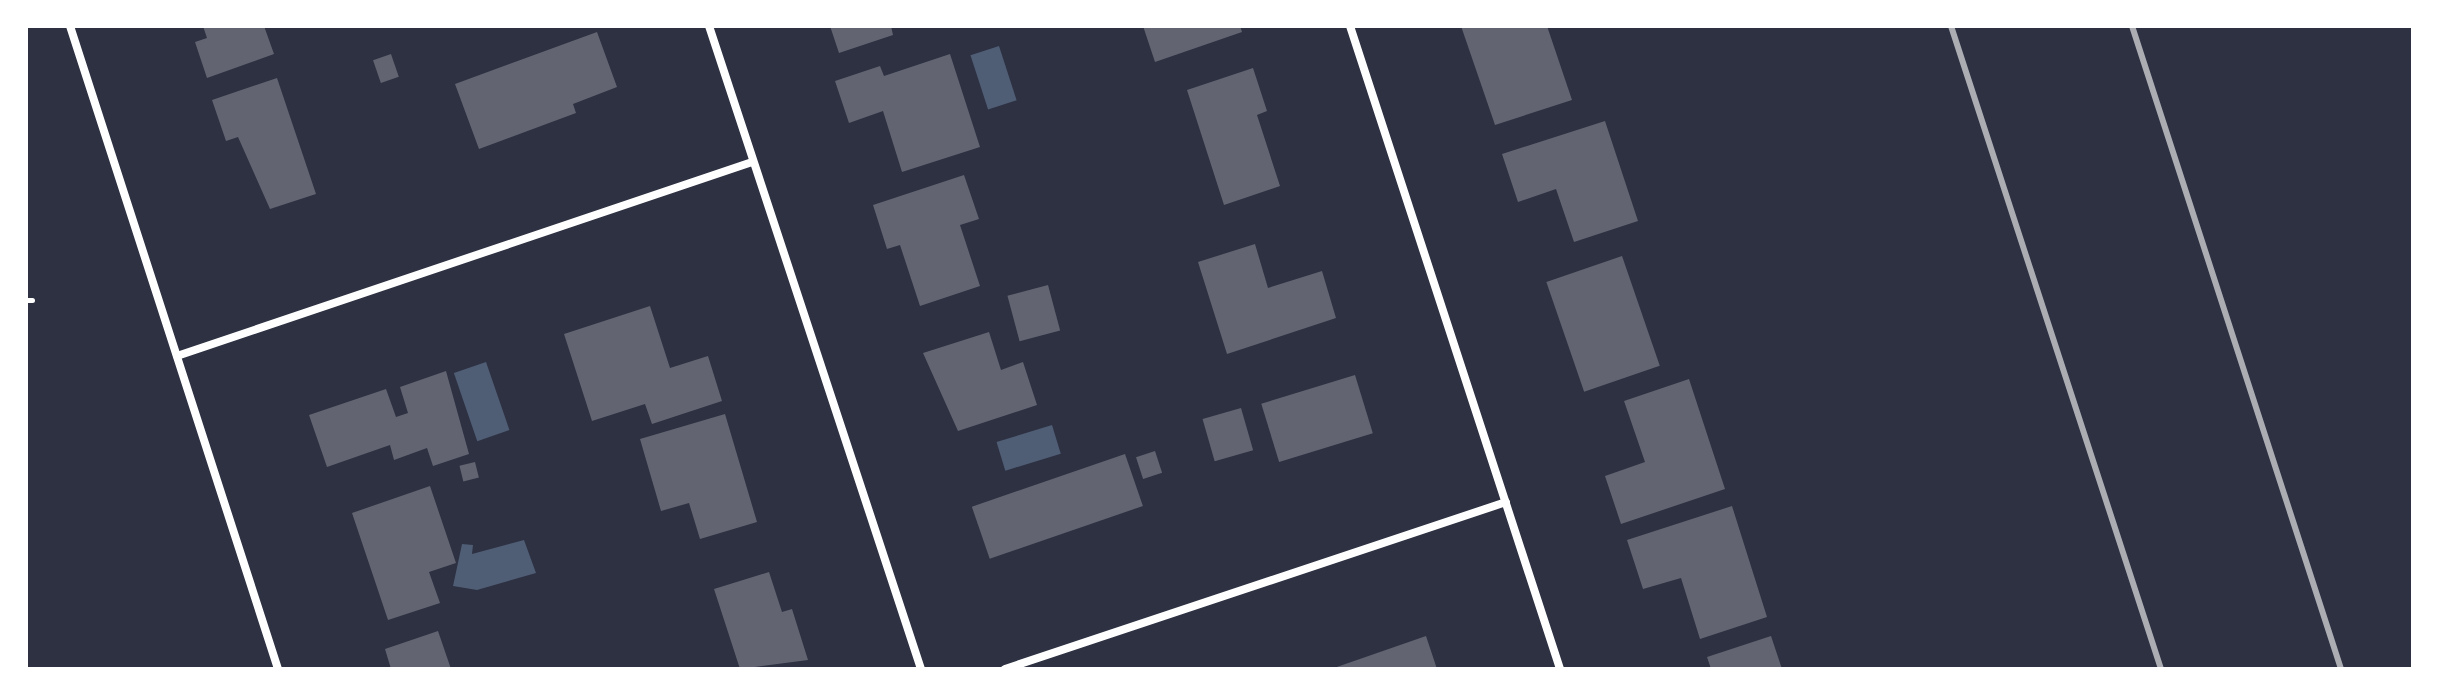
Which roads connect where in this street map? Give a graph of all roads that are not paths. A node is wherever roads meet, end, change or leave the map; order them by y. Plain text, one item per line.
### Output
1 (70, 26) edge
2 (709, 26) edge
3 (1350, 26) edge
4 (752, 162) junction
5 (177, 356) junction
6 (1506, 502) junction
7 (278, 669) edge
8 (921, 669) edge
9 (1005, 669) edge
10 (1560, 669) edge

1 - 5 street
2 - 4 street
3 - 6 street
4 - 5 street
4 - 8 street
5 - 7 street
6 - 9 street
6 - 10 street

